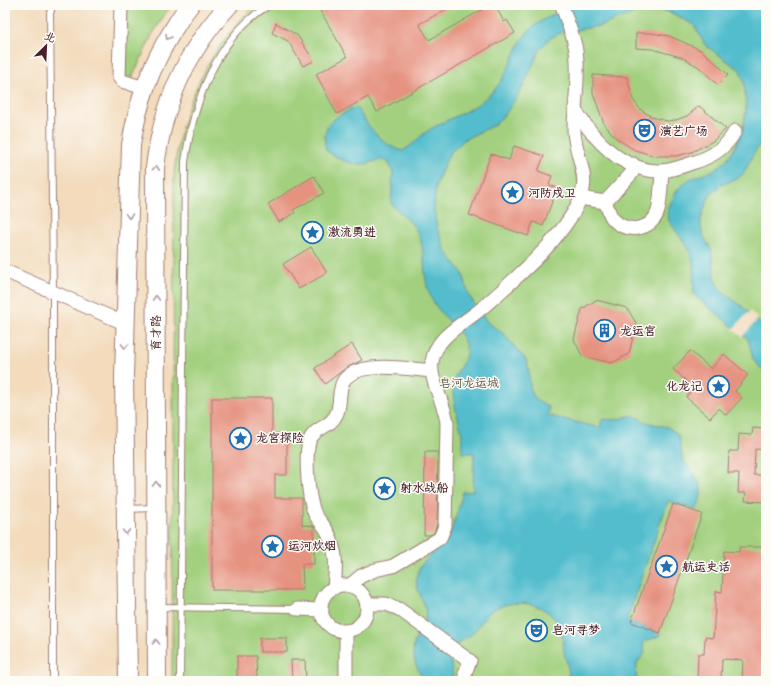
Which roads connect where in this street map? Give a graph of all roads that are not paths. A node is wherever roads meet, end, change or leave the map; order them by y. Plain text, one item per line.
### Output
1 (53, 5) edge
2 (121, 5) edge
3 (190, 5) edge
4 (230, 5) edge
5 (269, 5) edge
6 (562, 5) edge
7 (144, 88) junction
8 (575, 110) junction
9 (735, 131) dead end
10 (633, 164) junction
11 (662, 171) junction
12 (580, 198) junction
13 (605, 202) junction
14 (5, 271) edge
15 (53, 291) junction
16 (126, 324) junction
17 (432, 371) junction
18 (156, 508) junction
19 (126, 509) junction
20 (349, 586) junction
21 (334, 588) junction
22 (366, 604) junction
23 (156, 606) junction
24 (180, 607) junction
25 (297, 609) joint
26 (322, 610) junction
27 (346, 631) junction
28 (54, 681) edge
29 (128, 681) edge
30 (157, 681) edge
31 (180, 681) edge
32 (346, 681) edge
33 (466, 681) edge

1 - 15 lane
2 - 7 street
3 -> 7 street
18 -> 4 street, 育才路
5 - 24 lane
6 - 8 street
7 -> 16 street
8 - 10 street
8 - 12 street
9 - 11 street
10 - 11 street
10 - 13 street
11 - 13 street
12 - 13 street
12 - 17 street
14 - 15 street
15 - 16 street
15 - 28 lane
16 -> 19 street
17 - 20 street
17 - 21 street
18 - 19 lane
18 - 23 street, 育才路
19 -> 29 street
20 - 21 street
20 - 22 street
21 - 26 street
22 - 27 street
22 - 33 street
23 - 24 lane
30 -> 23 street, 育才路
24 - 25 lane
24 - 31 lane
25 - 26 street
26 - 27 street
27 - 32 street

